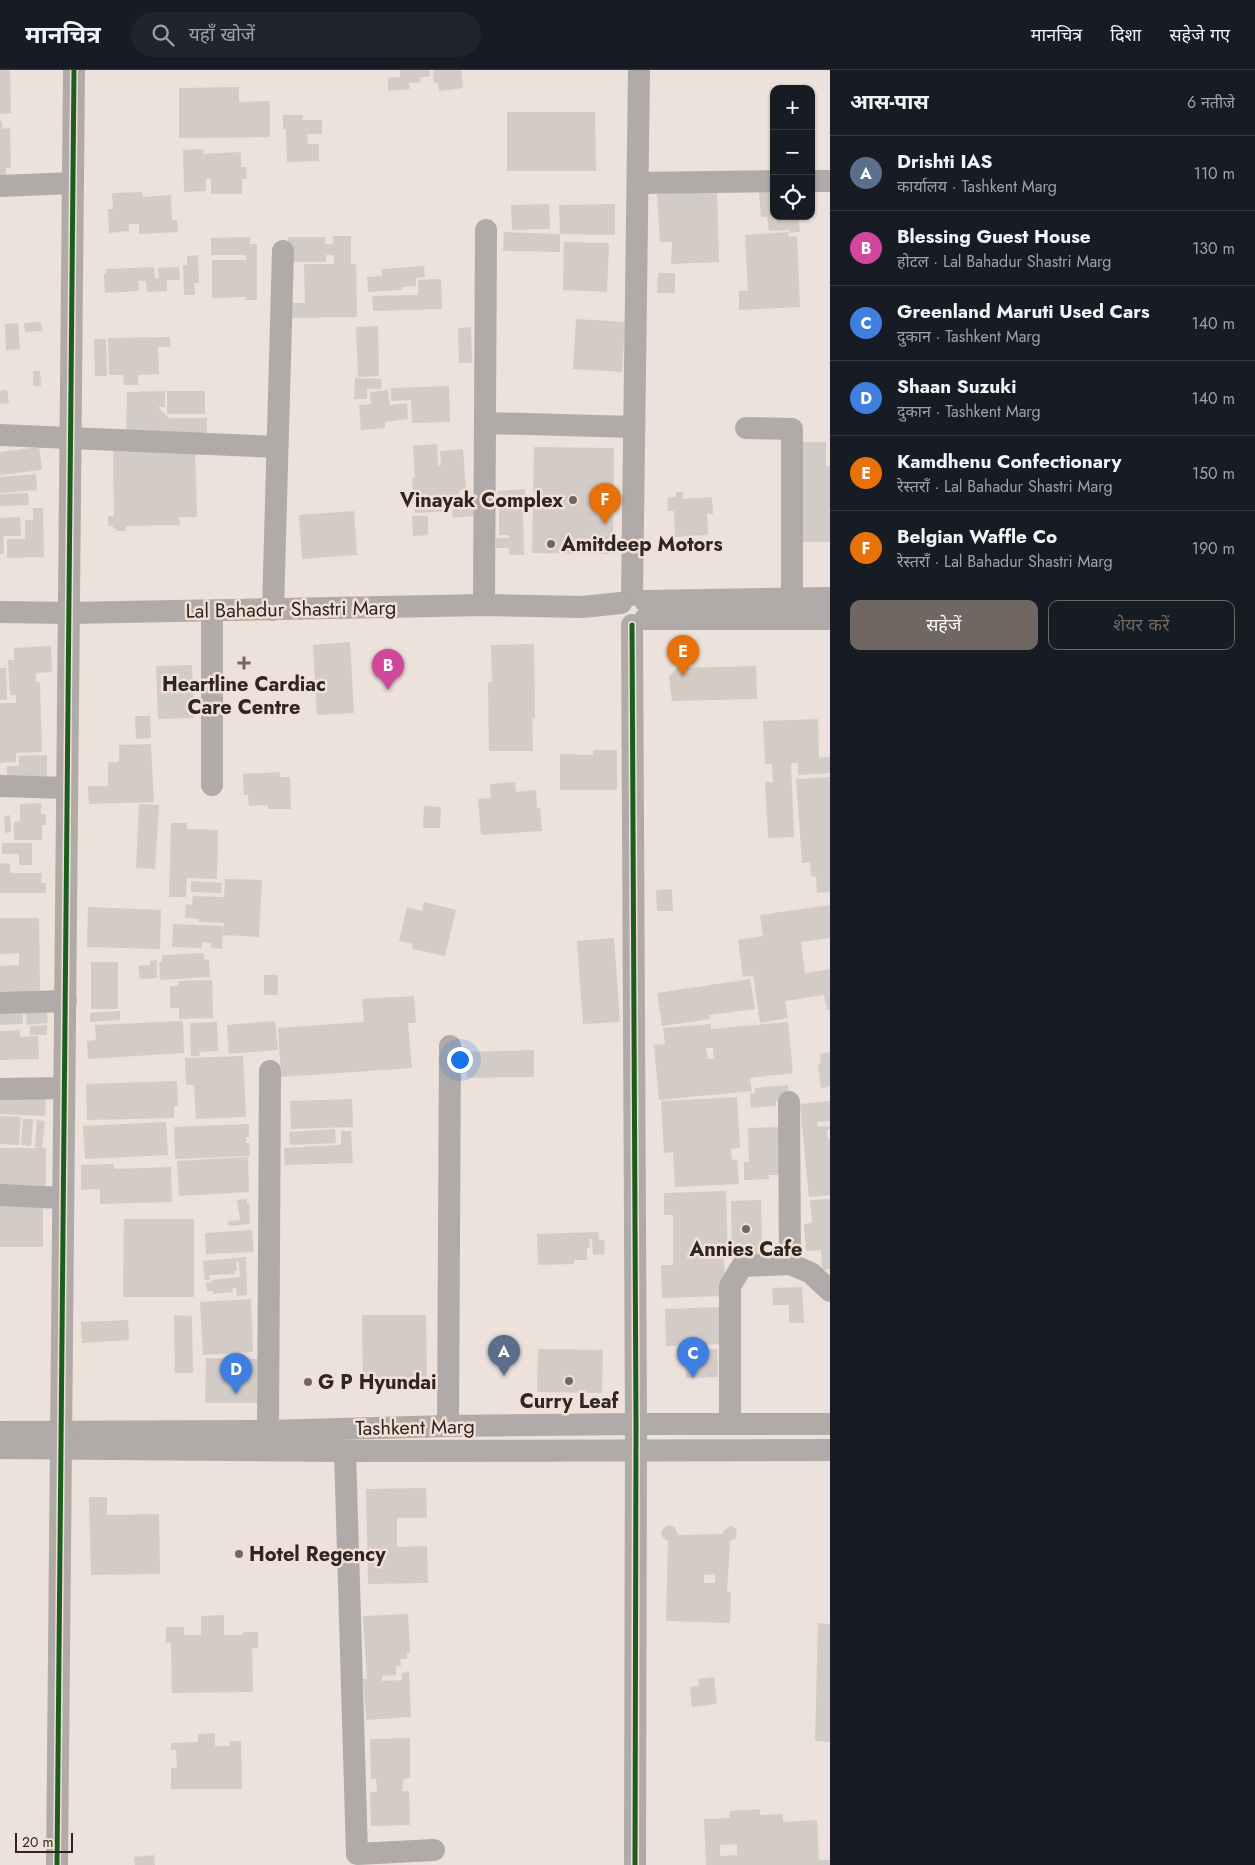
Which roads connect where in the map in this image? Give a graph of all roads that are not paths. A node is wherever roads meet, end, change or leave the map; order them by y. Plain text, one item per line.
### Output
1 (74, 70) edge
2 (639, 70) edge
3 (815, 181) edge
4 (830, 181) edge
5 (770, 182) edge
6 (73, 183) junction
7 (638, 183) junction
8 (0, 186) edge
9 (486, 230) dead end
10 (283, 251) dead end
11 (485, 423) junction
12 (634, 427) junction
13 (746, 428) dead end
14 (0, 435) edge
15 (70, 438) junction
16 (277, 447) junction
17 (792, 598) junction
18 (830, 598) edge
19 (484, 605) junction
20 (273, 610) junction
21 (632, 610) junction
22 (212, 611) junction
23 (0, 612) edge
24 (68, 614) junction
25 (830, 619) edge
26 (212, 785) dead end
27 (0, 786) edge
28 (66, 788) junction
29 (66, 1001) junction
30 (0, 1003) edge
31 (450, 1046) dead end
32 (270, 1071) dead end
33 (0, 1088) edge
34 (64, 1088) junction
35 (789, 1102) dead end
36 (0, 1196) edge
37 (63, 1198) junction
38 (790, 1264) junction
39 (830, 1291) edge
40 (636, 1424) junction
41 (730, 1424) junction
42 (830, 1424) edge
43 (448, 1426) junction
44 (268, 1430) junction
45 (0, 1432) edge
46 (62, 1440) junction
47 (0, 1448) edge
48 (636, 1450) junction
49 (830, 1450) edge
50 (345, 1452) junction
51 (434, 1850) dead end
52 (57, 1865) edge
53 (634, 1865) edge

1 - 6 street
2 - 7 street
3 - 4 street
5 - 7 street
6 - 8 street
6 - 15 street
7 - 12 street
9 - 11 street
10 - 16 street
11 - 12 street
11 - 19 street
12 - 21 street
13 - 17 street
14 - 15 street
15 - 16 street
15 - 24 street
16 - 20 street
17 - 18 street
17 - 21 street
19 - 20 street, Lal Bahadur Shastri Marg
19 - 21 street, Lal Bahadur Shastri Marg
20 - 22 street, Lal Bahadur Shastri Marg
21 - 25 street
21 - 40 street
22 - 24 street, Lal Bahadur Shastri Marg
22 - 26 street
23 - 24 street, Lal Bahadur Shastri Marg
24 - 28 street
27 - 28 street
28 - 29 street
29 - 30 street
29 - 34 street
31 - 43 street
32 - 44 street
33 - 34 street
34 - 37 street
35 - 38 street
36 - 37 street
37 - 46 street
38 - 39 street
38 - 41 street
40 - 41 street, Tashkent Marg
40 - 43 street, Tashkent Marg
40 - 48 street
41 - 42 street, Tashkent Marg
43 - 44 street, Tashkent Marg
44 - 46 street, Tashkent Marg
45 - 46 street, Tashkent Marg
46 - 47 street, Tashkent Marg
46 - 50 street, Tashkent Marg
46 - 52 street
48 - 49 street, Tashkent Marg
48 - 50 street, Tashkent Marg
48 - 53 street
50 - 51 street

